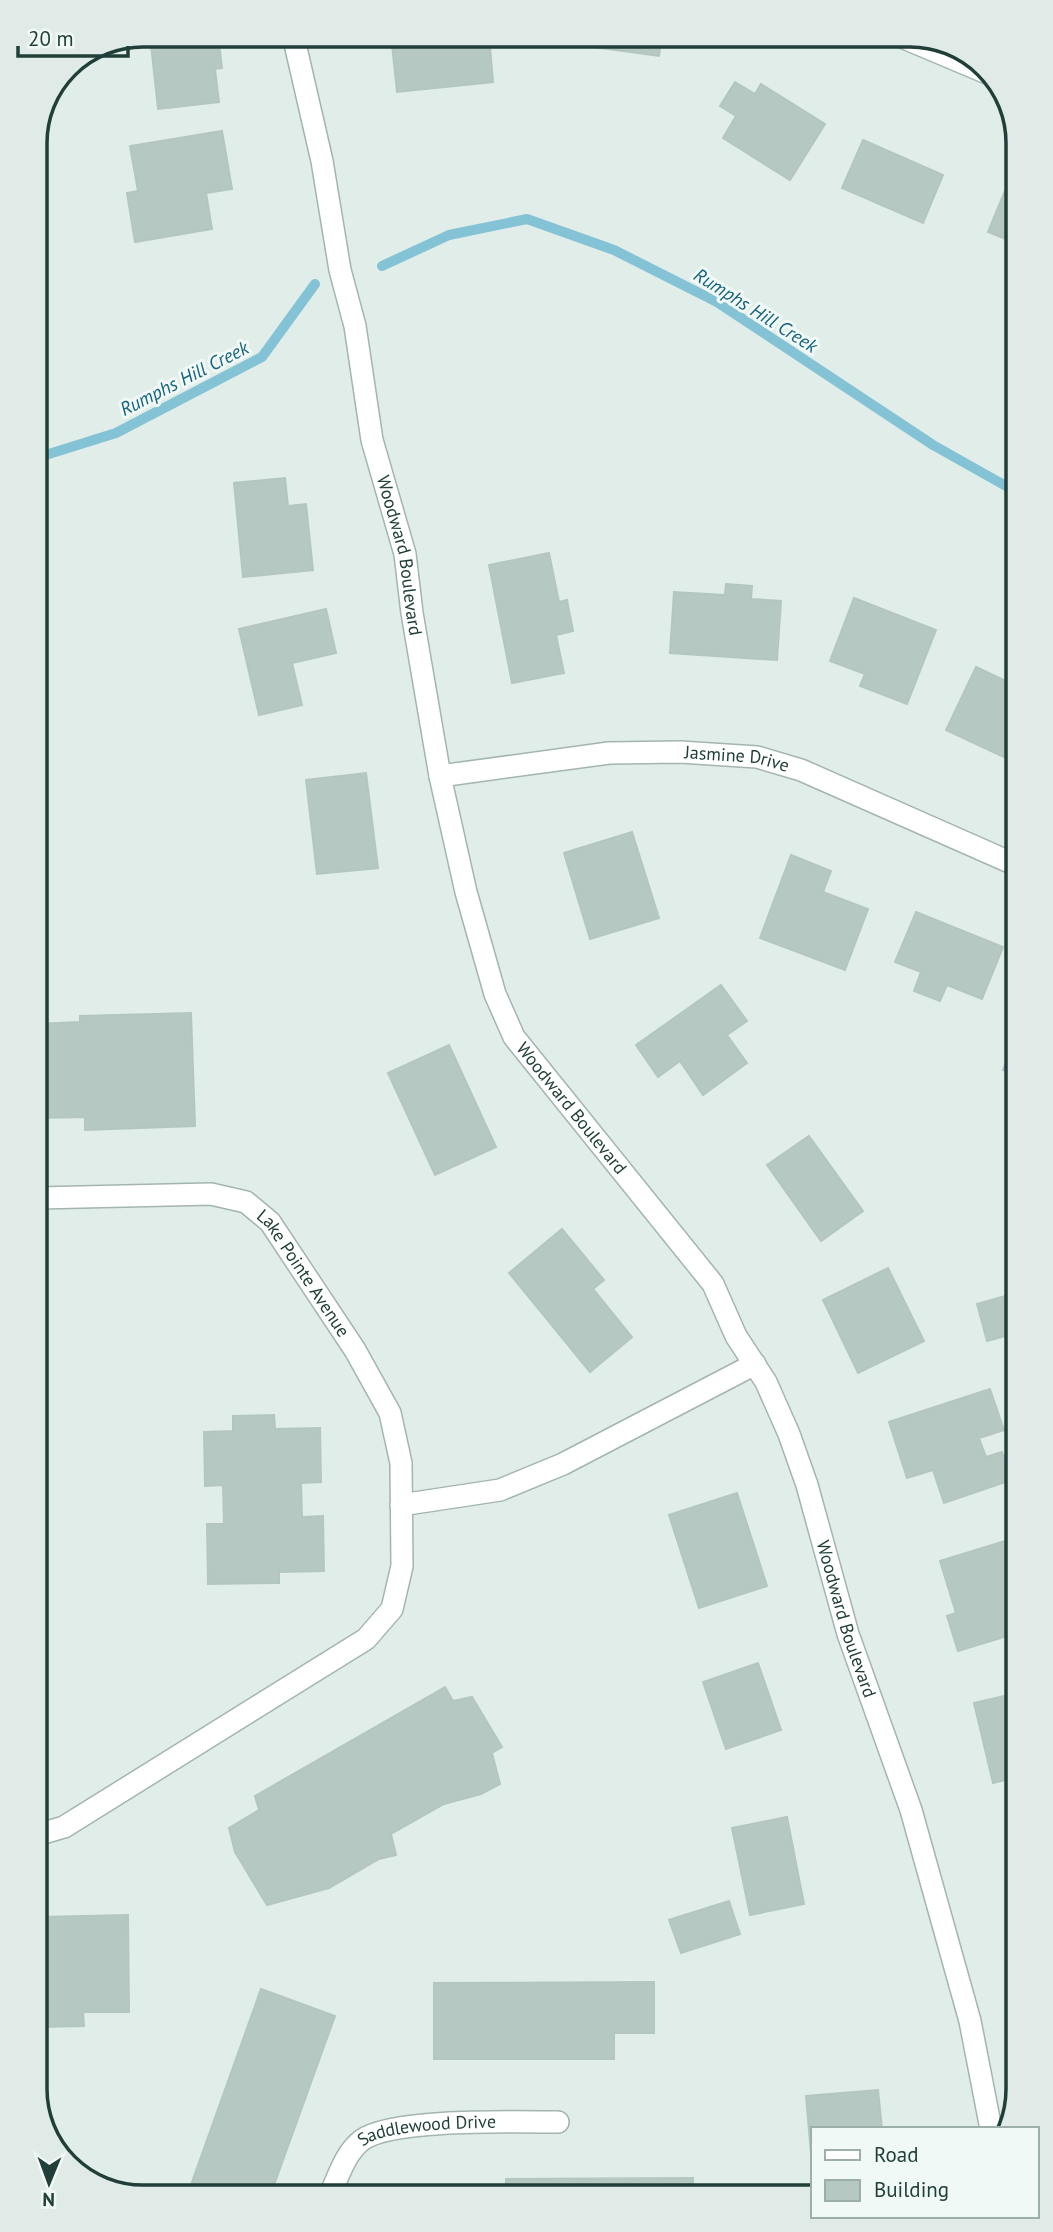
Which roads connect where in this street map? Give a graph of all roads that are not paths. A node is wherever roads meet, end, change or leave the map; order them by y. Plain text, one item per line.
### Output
1 (296, 47) edge
2 (932, 50) edge
3 (958, 61) edge
4 (440, 776) junction
5 (1006, 860) edge
6 (47, 1198) edge
7 (755, 1364) junction
8 (401, 1505) junction
9 (47, 1832) edge
10 (558, 2122) dead end
11 (991, 2127) edge
12 (334, 2185) edge

1 - 4 street, Woodward Boulevard
2 - 3 street
4 - 5 street, Jasmine Drive
4 - 7 street, Woodward Boulevard
6 - 8 street, Lake Pointe Avenue
7 - 8 street
7 - 11 street, Woodward Boulevard
8 - 9 street, Lake Pointe Avenue
10 - 12 street, Saddlewood Drive

